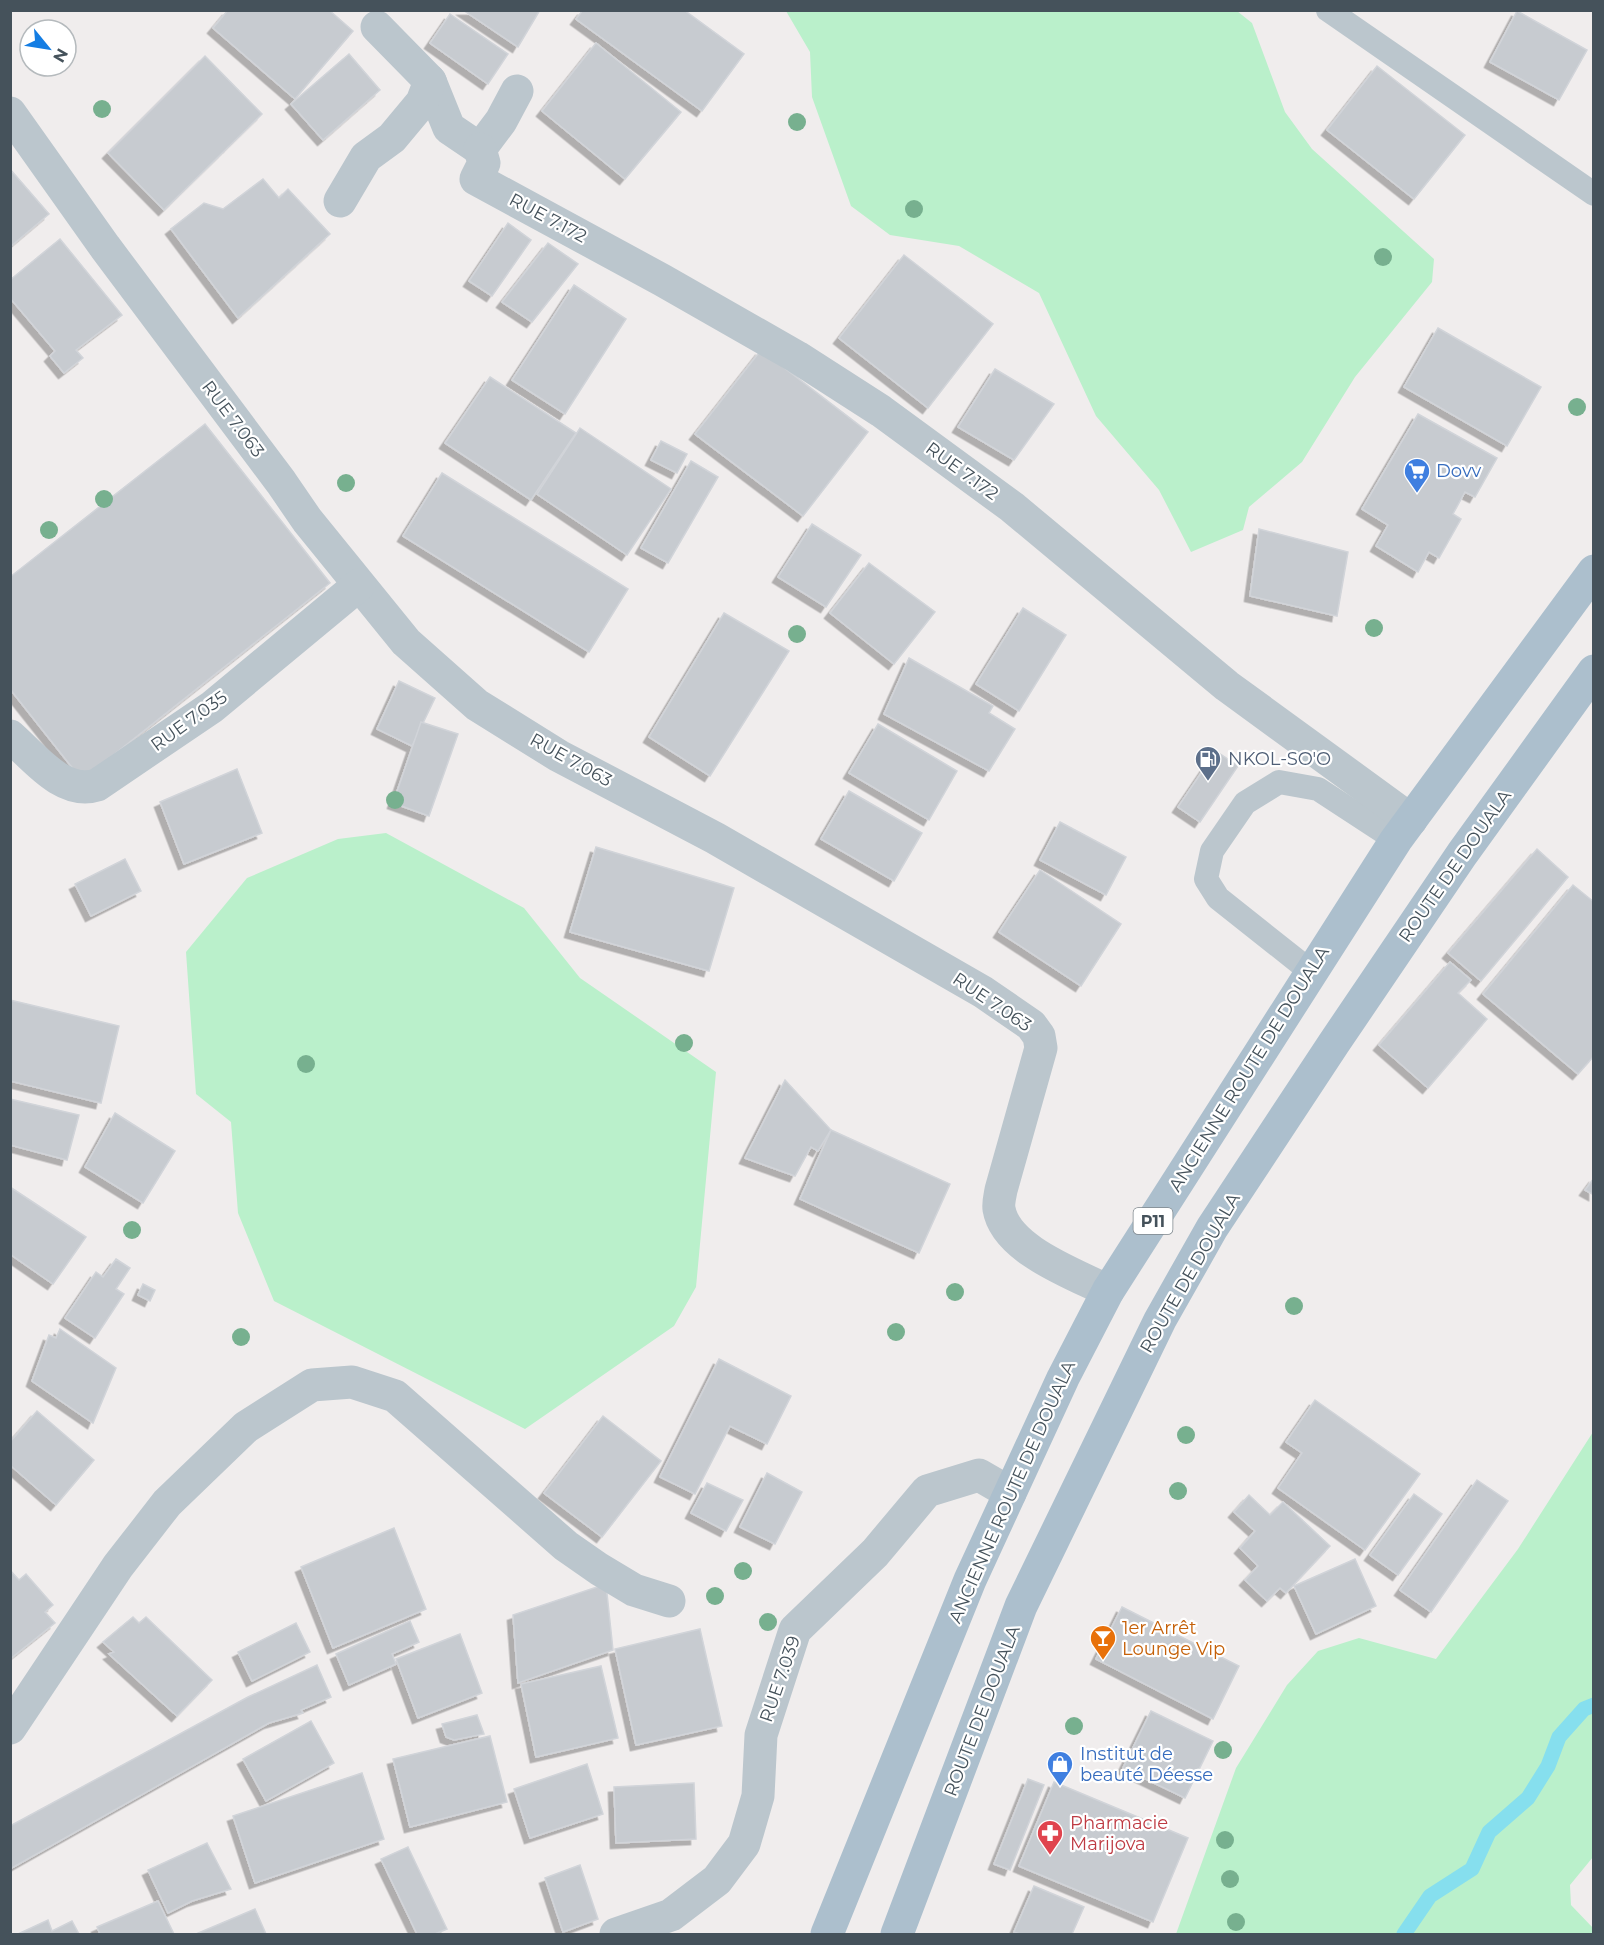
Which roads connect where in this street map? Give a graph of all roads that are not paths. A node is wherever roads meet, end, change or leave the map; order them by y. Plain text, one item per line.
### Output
1 (1328, 10) edge
2 (377, 27) dead end
3 (430, 81) junction
4 (517, 91) dead end
5 (10, 113) edge
6 (478, 164) junction
7 (1593, 194) edge
8 (340, 201) dead end
9 (1593, 571) edge
10 (359, 585) junction
11 (1593, 671) edge
12 (10, 736) edge
13 (1403, 830) junction
14 (1310, 971) junction
15 (1108, 1291) junction
16 (1010, 1492) junction
17 (669, 1601) dead end
18 (10, 1728) edge
19 (671, 1925) edge
20 (616, 1935) edge
21 (827, 1935) edge
22 (897, 1935) edge

1 - 7 lane
2 - 3 street
3 - 6 street, RUE 7.172
3 - 8 street
4 - 6 street
5 - 10 street, RUE 7.063
6 - 13 street, RUE 7.172
9 - 13 main road, ANCIENNE ROUTE DE DOUALA / P11
10 - 12 street, RUE 7.035
10 - 15 street, RUE 7.063
11 - 22 main road, ROUTE DE DOUALA
13 - 14 main road, ANCIENNE ROUTE DE DOUALA / P11
13 - 14 lane
14 - 15 main road, ANCIENNE ROUTE DE DOUALA / P11
15 - 16 main road, ANCIENNE ROUTE DE DOUALA / P11
16 - 19 street, RUE 7.039
16 - 21 main road, ANCIENNE ROUTE DE DOUALA / P11
17 - 18 street
19 - 20 street, RUE 7.039

